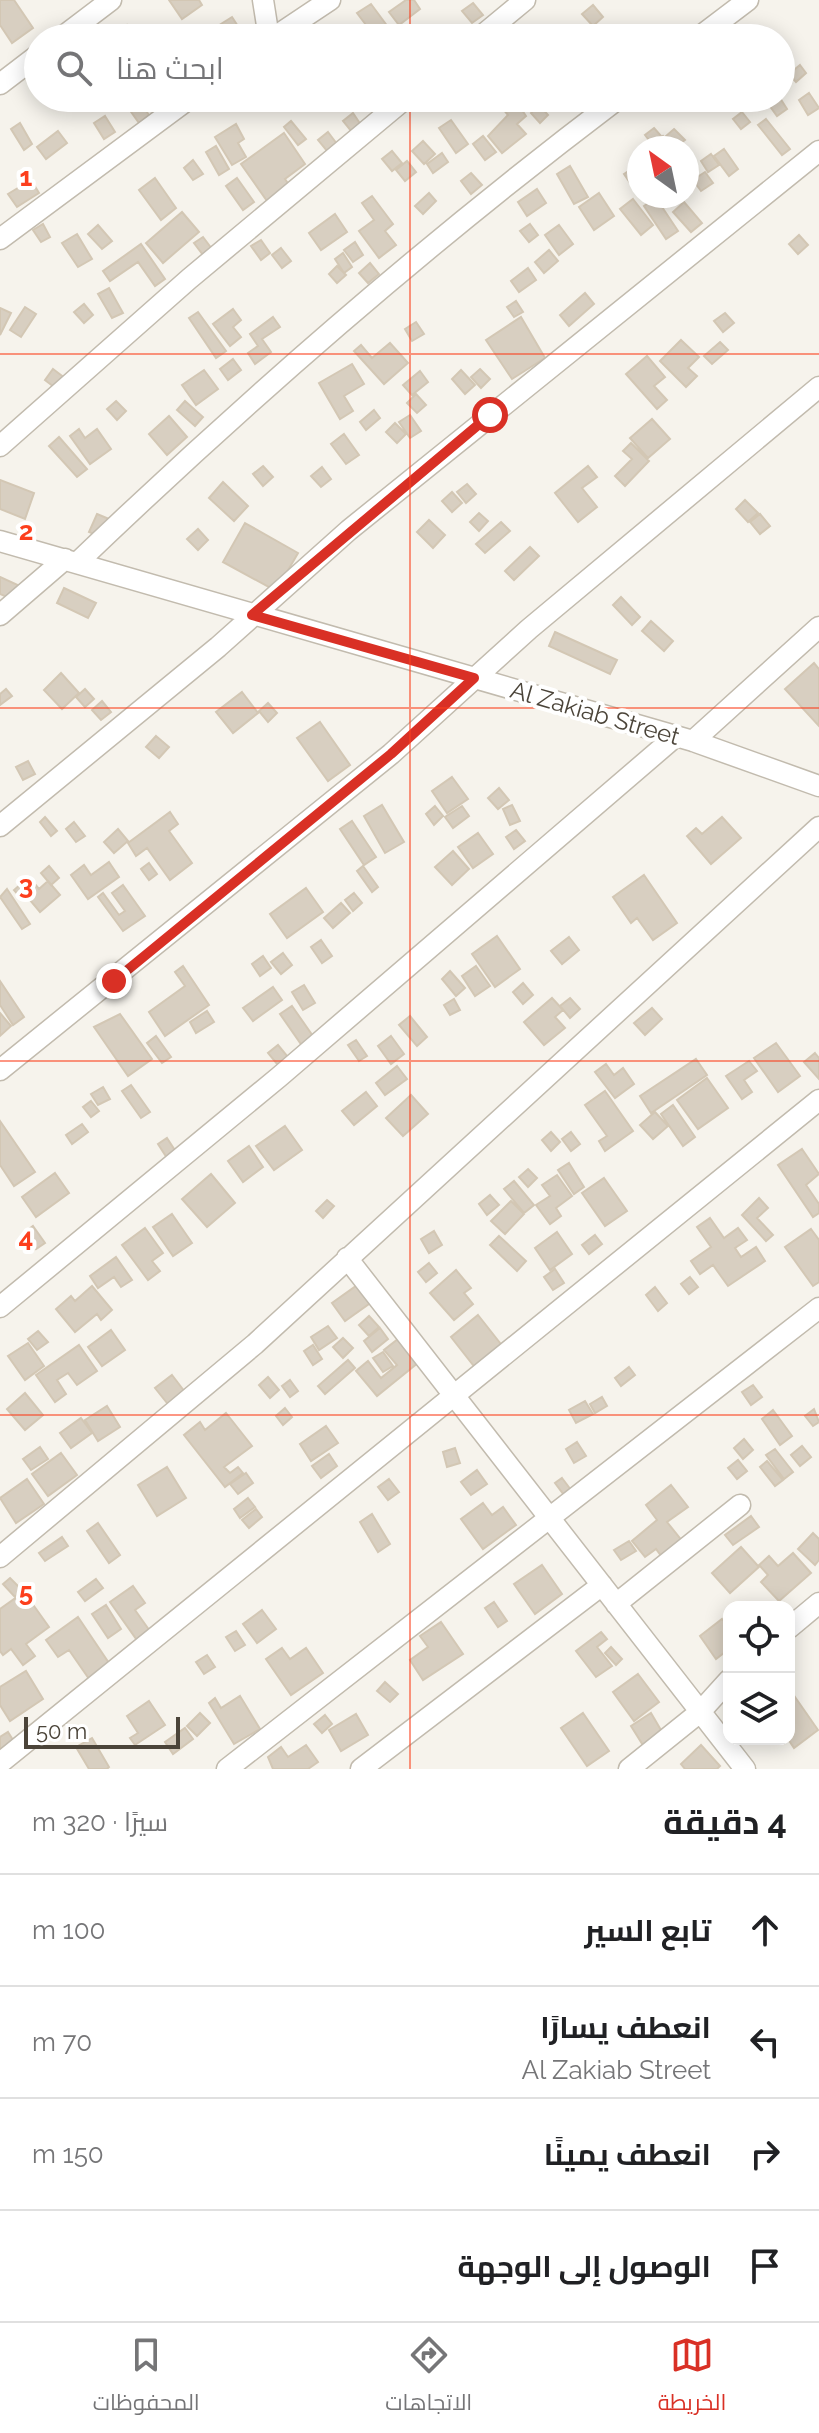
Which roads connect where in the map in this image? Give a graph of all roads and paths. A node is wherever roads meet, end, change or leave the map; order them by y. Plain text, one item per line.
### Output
1 (111, 0) edge
2 (263, 0) edge
3 (330, 0) edge
4 (525, 0) edge
5 (748, 0) edge
6 (79, 24) edge
7 (268, 24) edge
8 (293, 24) edge
9 (496, 24) edge
10 (716, 24) edge
11 (24, 66) edge
12 (0, 84) edge
13 (171, 112) edge
14 (389, 112) edge
15 (600, 112) edge
16 (819, 151) edge
17 (0, 239) edge
18 (819, 387) edge
19 (0, 446) edge
20 (0, 541) edge
21 (71, 561) junction
22 (0, 615) edge
23 (252, 615) junction
24 (819, 627) edge
25 (474, 678) junction
26 (684, 739) junction
27 (819, 786) edge
28 (0, 826) edge
29 (819, 827) edge
30 (0, 1070) edge
31 (819, 1100) edge
32 (347, 1258) junction
33 (0, 1307) edge
34 (819, 1308) edge
35 (454, 1396) junction
36 (740, 1505) dead end
37 (549, 1517) junction
38 (0, 1557) edge
39 (602, 1585) junction
40 (819, 1603) edge
41 (616, 1604) junction
42 (795, 1623) edge
43 (723, 1687) edge
44 (700, 1712) junction
45 (0, 1763) edge
46 (227, 1769) edge
47 (361, 1769) edge
48 (629, 1769) edge
49 (745, 1769) edge

1 - 6 street
2 - 7 street
3 - 8 street
4 - 9 street
5 - 10 street
11 - 12 street
13 - 17 street
14 - 19 street
15 - 21 street
16 - 23 street
18 - 25 street
20 - 21 street, Al Zakiab Street
21 - 22 street
21 - 23 street, Al Zakiab Street
23 - 25 street, Al Zakiab Street
23 - 28 street
24 - 26 street
25 - 26 street, Al Zakiab Street
25 - 30 street
26 - 27 street, Al Zakiab Street
26 - 33 street
29 - 32 street
31 - 35 street
32 - 35 street
32 - 38 street
34 - 37 street
35 - 37 street
35 - 45 street
36 - 41 street
37 - 39 street
37 - 46 street
39 - 41 street
39 - 47 street
40 - 42 street
41 - 44 street
43 - 44 street
44 - 48 street
44 - 49 street

